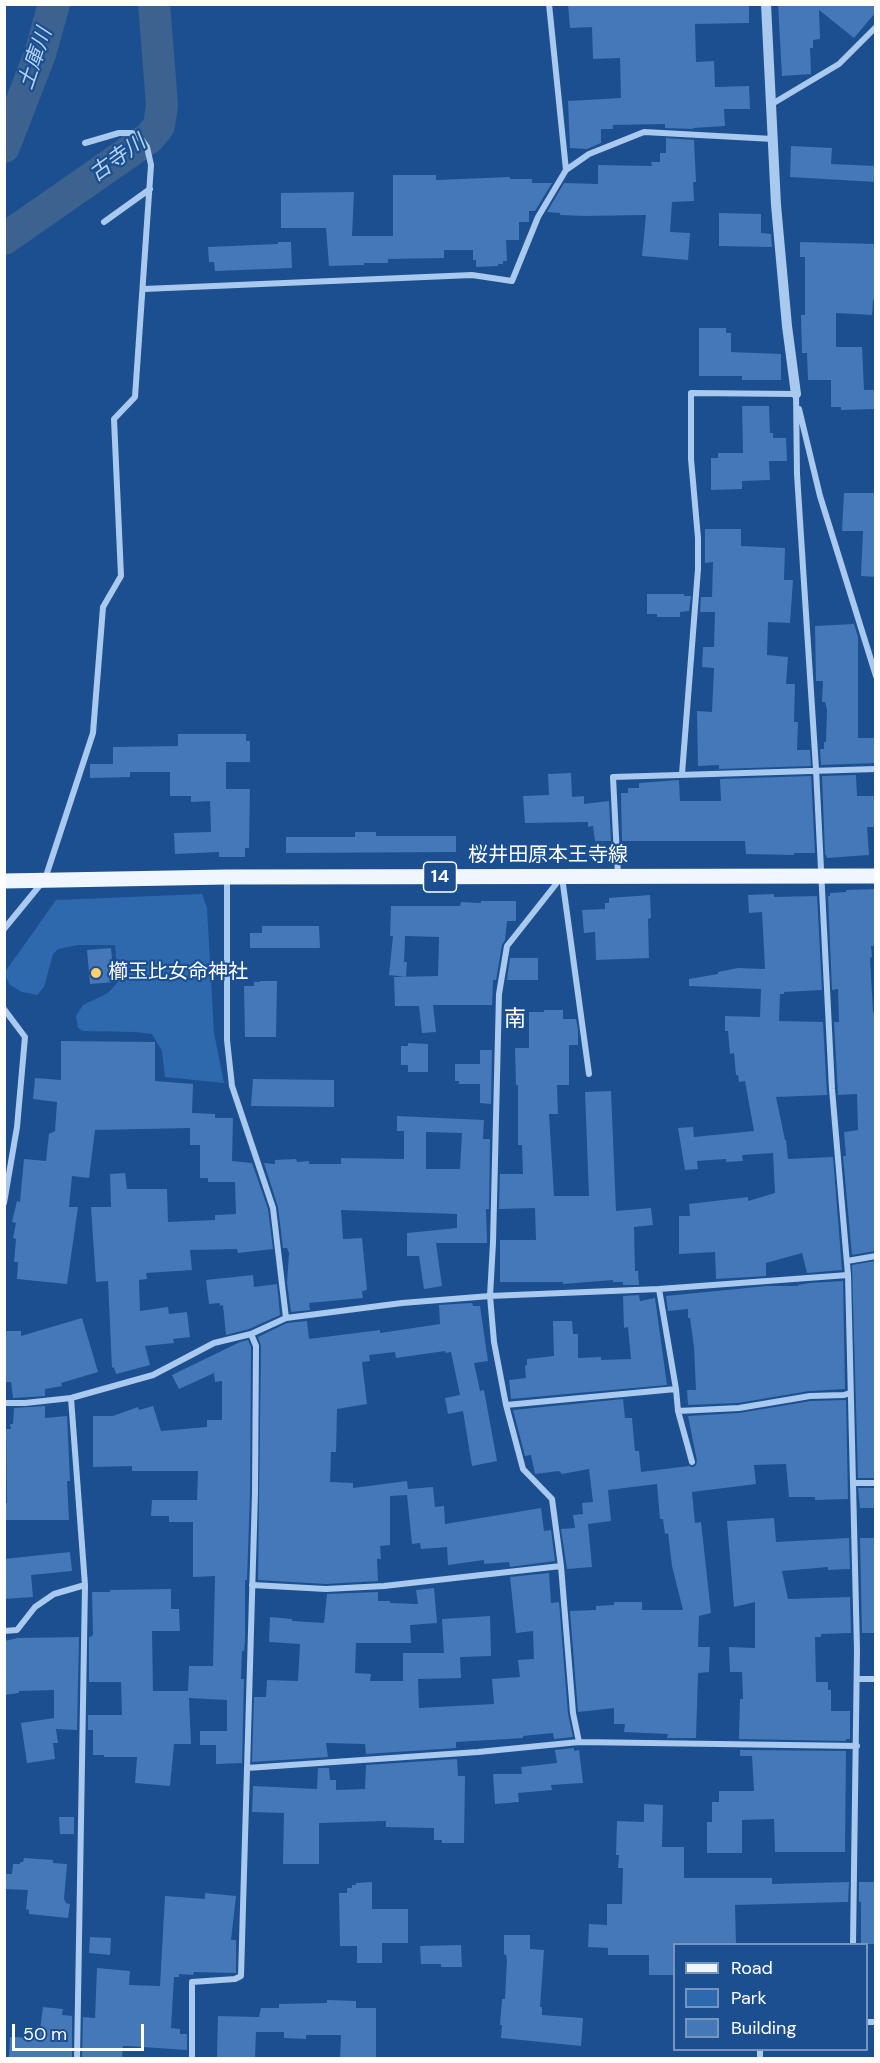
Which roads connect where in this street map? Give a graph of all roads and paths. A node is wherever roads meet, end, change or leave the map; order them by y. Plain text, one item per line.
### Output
1 (549, 4) edge
2 (766, 4) edge
3 (876, 27) edge
4 (772, 104) junction
5 (773, 139) junction
6 (85, 143) dead end
7 (566, 170) junction
8 (150, 189) junction
9 (104, 222) dead end
10 (144, 289) junction
11 (796, 394) junction
12 (876, 676) edge
13 (816, 769) junction
14 (876, 769) edge
15 (682, 774) junction
16 (821, 875) junction
17 (876, 876) edge
18 (227, 877) junction
19 (561, 877) junction
20 (618, 877) junction
21 (45, 879) junction
22 (4, 881) edge
23 (4, 929) edge
24 (4, 1009) edge
25 (589, 1074) dead end
26 (4, 1203) edge
27 (876, 1256) edge
28 (847, 1261) junction
29 (848, 1275) junction
30 (659, 1289) junction
31 (490, 1296) junction
32 (286, 1318) junction
33 (251, 1334) junction
34 (676, 1389) junction
35 (850, 1393) junction
36 (71, 1398) junction
37 (4, 1403) edge
38 (506, 1405) junction
39 (678, 1411) junction
40 (692, 1462) dead end
41 (853, 1483) junction
42 (876, 1483) edge
43 (561, 1566) junction
44 (85, 1585) junction
45 (252, 1585) junction
46 (4, 1631) edge
47 (857, 1679) junction
48 (876, 1679) edge
49 (579, 1742) junction
50 (857, 1746) junction
51 (247, 1768) junction
52 (853, 1943) edge
53 (77, 2058) edge
54 (192, 2058) edge

1 - 7 street
2 - 4 street
3 - 4 street
4 - 5 street
5 - 7 street
5 - 11 street
6 - 8 street
7 - 10 street
8 - 9 street
8 - 10 street
10 - 21 street
11 - 12 street
11 - 13 street
11 - 15 street
13 - 14 street
13 - 15 street
13 - 16 street
15 - 20 street
16 - 17 main road, 桜井田原本王寺線 / 14
16 - 20 main road, 桜井田原本王寺線 / 14
16 - 28 street
18 - 19 main road, 桜井田原本王寺線 / 14
18 - 21 main road, 桜井田原本王寺線 / 14
18 - 32 street
19 - 20 main road, 桜井田原本王寺線 / 14
19 - 25 street
19 - 31 street
21 - 22 main road, 桜井田原本王寺線 / 14
21 - 23 street
24 - 26 street
27 - 28 street
28 - 29 street
29 - 30 street
29 - 35 street
30 - 31 street
30 - 34 street
31 - 32 street
31 - 38 street
32 - 33 street
33 - 36 street
33 - 45 street
34 - 38 street
34 - 39 street
35 - 39 street
35 - 41 street
36 - 37 street
36 - 44 street
38 - 43 street
39 - 40 street
41 - 42 street
41 - 47 street
43 - 45 street
43 - 49 street
44 - 46 street
44 - 53 street
45 - 51 street
47 - 48 street
47 - 50 street
49 - 50 street
49 - 51 street
50 - 52 street
51 - 54 street

